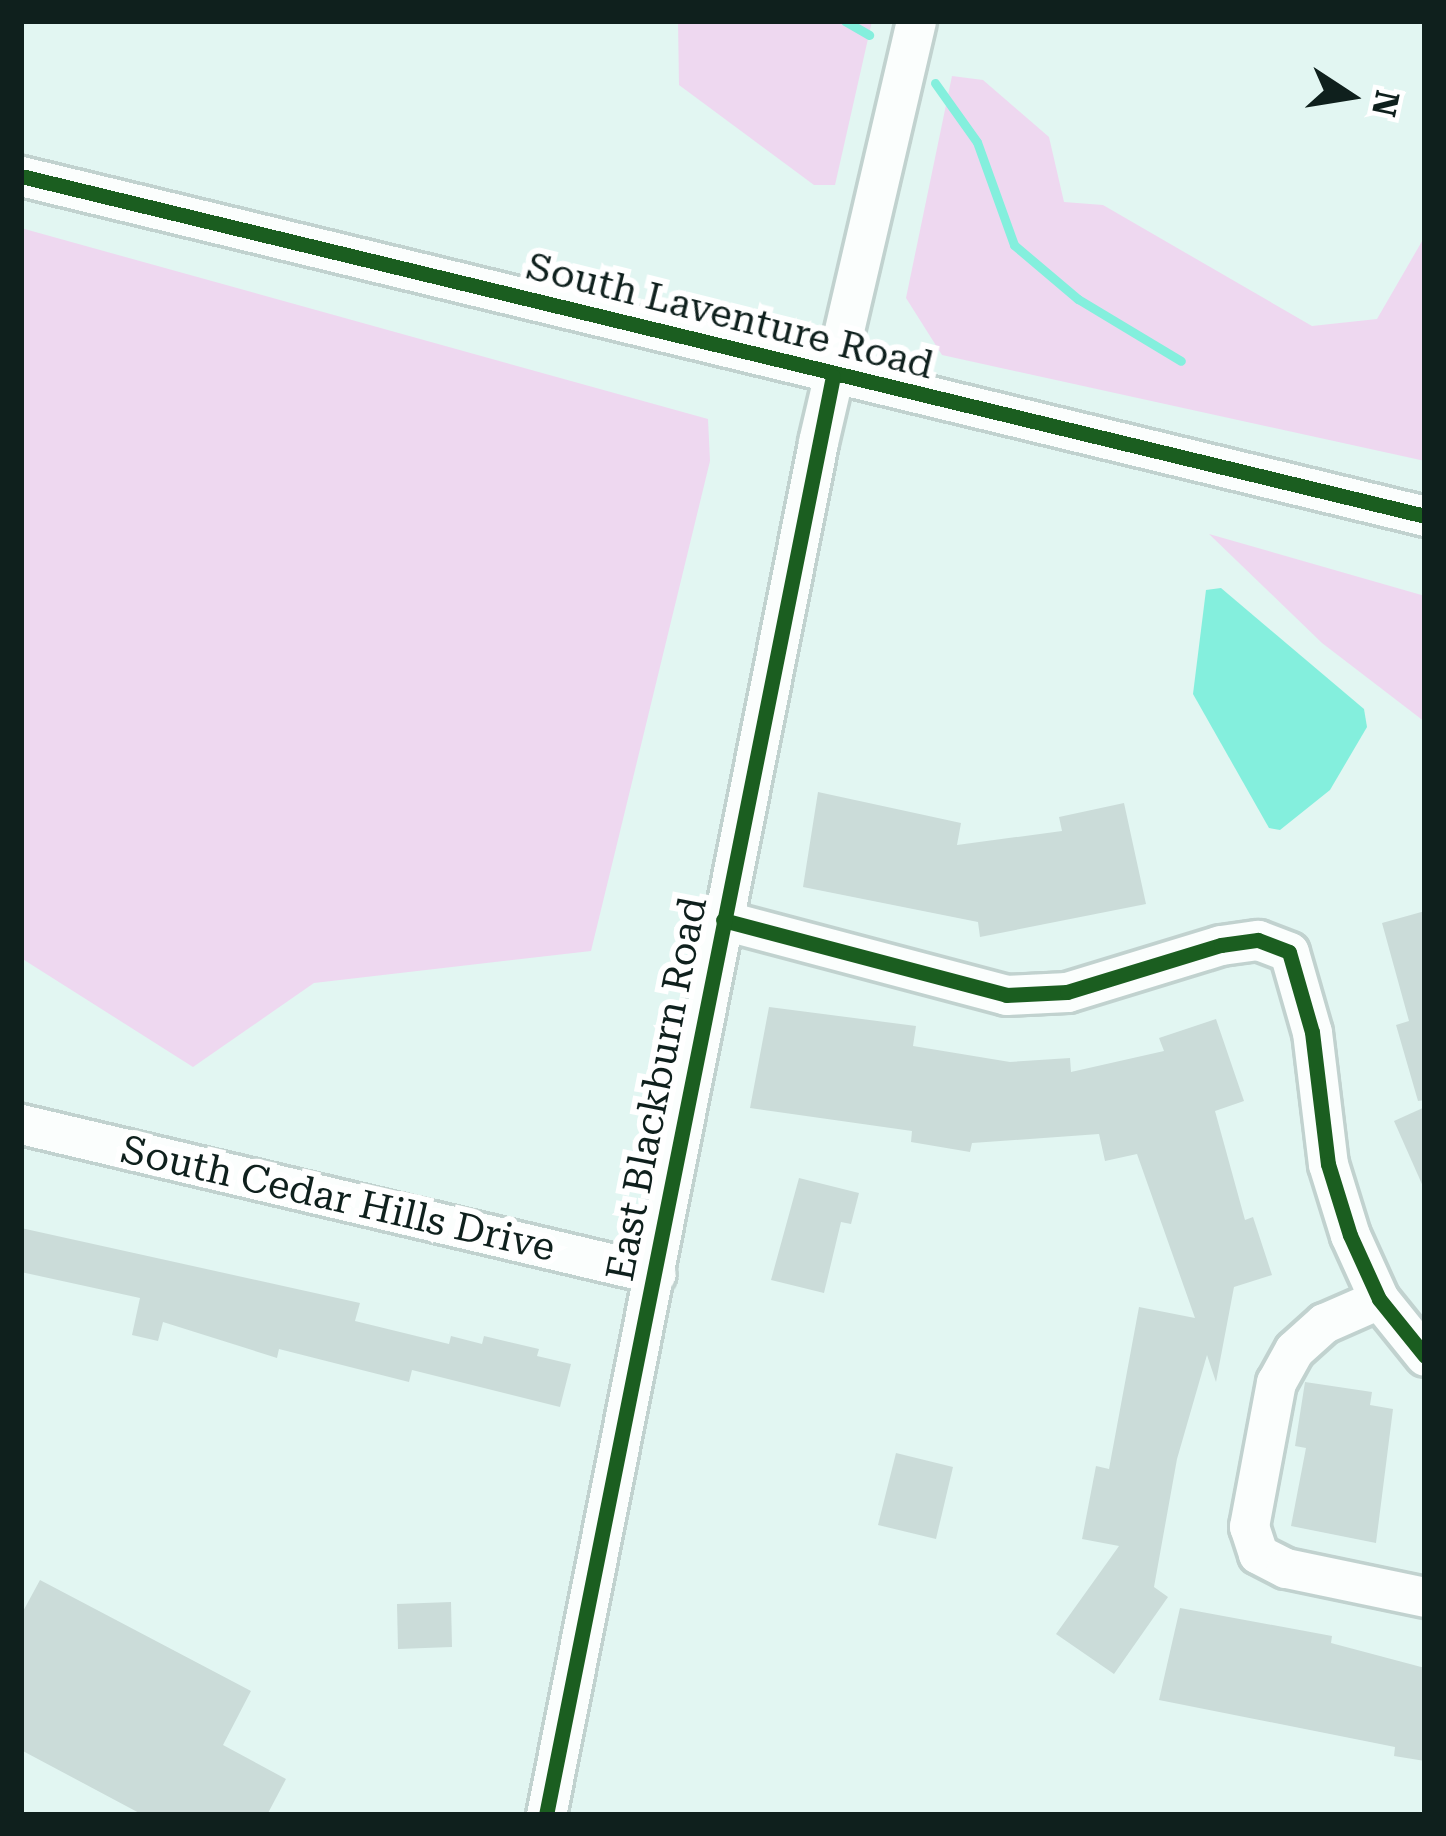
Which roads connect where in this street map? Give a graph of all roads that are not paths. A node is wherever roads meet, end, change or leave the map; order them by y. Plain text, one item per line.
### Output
1 (916, 21) edge
2 (21, 176) edge
3 (833, 376) junction
4 (1425, 516) edge
5 (723, 920) junction
6 (21, 1124) edge
7 (656, 1274) junction
8 (1379, 1299) junction
9 (1425, 1356) edge
10 (1425, 1597) edge
11 (546, 1815) edge

1 - 3 street, East Blackburn Road
2 - 3 street, South Laventure Road
3 - 4 street, South Laventure Road
3 - 5 street, East Blackburn Road
5 - 7 street, East Blackburn Road
5 - 8 street
6 - 7 street, South Cedar Hills Drive
7 - 11 street, East Blackburn Road
8 - 9 street
8 - 10 street

